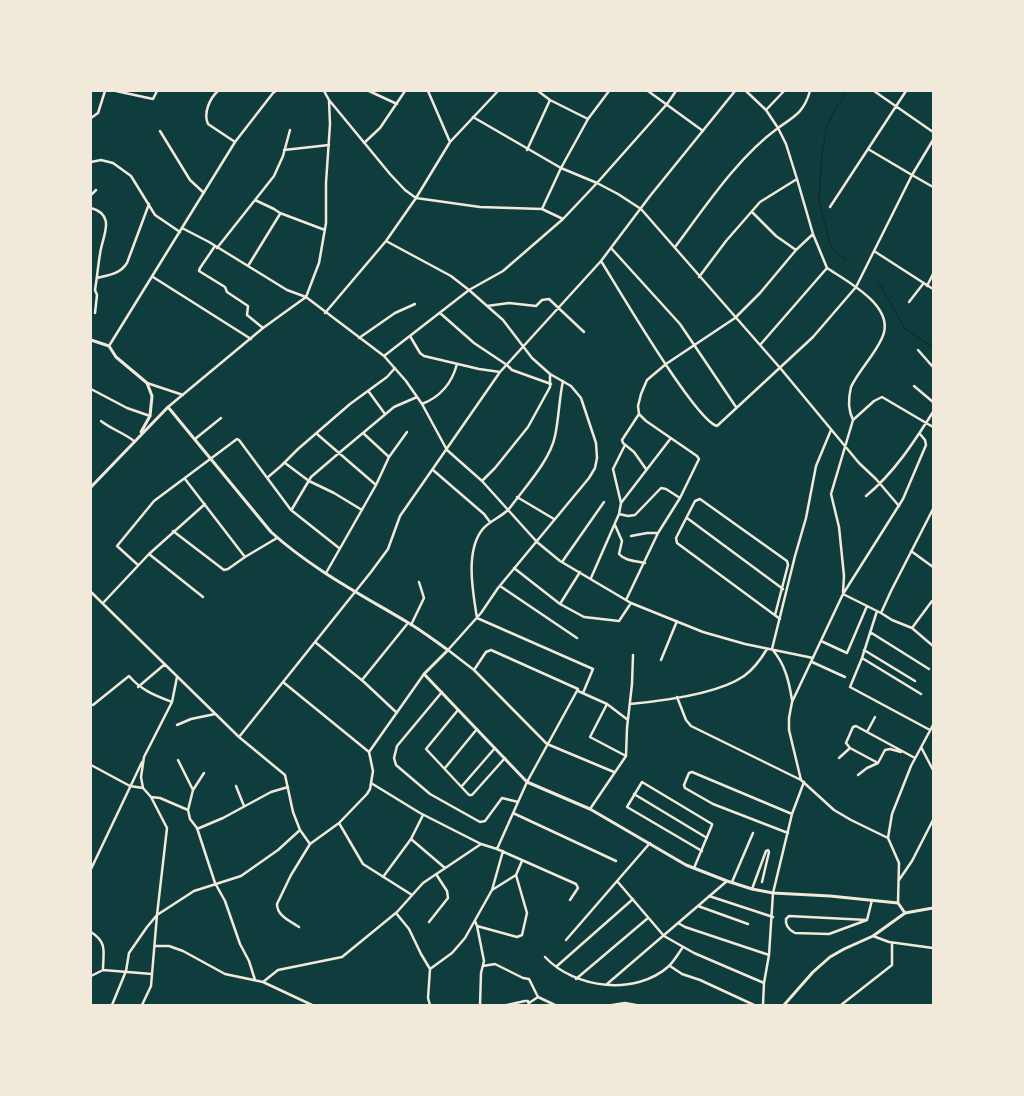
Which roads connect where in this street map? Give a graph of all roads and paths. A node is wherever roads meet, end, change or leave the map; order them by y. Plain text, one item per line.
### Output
1 (105, 91) edge
2 (116, 91) edge
3 (157, 91) edge
4 (218, 91) edge
5 (324, 91) edge
6 (369, 91) edge
7 (405, 91) edge
8 (428, 91) edge
9 (498, 91) edge
10 (538, 91) edge
11 (609, 91) edge
12 (648, 91) edge
13 (676, 91) edge
14 (734, 91) edge
15 (746, 91) edge
16 (784, 91) edge
17 (810, 91) edge
18 (874, 91) edge
19 (906, 91) edge
20 (274, 92) edge
21 (328, 100) junction
22 (550, 100) junction
23 (397, 104) junction
24 (667, 104) junction
25 (895, 106) junction
26 (766, 110) junction
27 (473, 117) junction
28 (91, 118) edge
29 (588, 119) junction
30 (778, 128) junction
31 (290, 130) dead end
32 (703, 131) junction
33 (160, 132) dead end
34 (933, 132) edge
35 (933, 140) edge
36 (235, 142) junction
37 (450, 142) junction
38 (364, 143) junction
39 (329, 145) junction
40 (868, 149) junction
41 (284, 150) junction
42 (527, 150) junction
43 (91, 162) edge
44 (561, 168) junction
45 (912, 175) junction
46 (796, 179) junction
47 (597, 183) junction
48 (933, 187) edge
49 (96, 190) dead end
50 (204, 193) junction
51 (91, 195) edge
52 (416, 198) junction
53 (255, 200) junction
54 (149, 203) junction
55 (830, 207) dead end
56 (91, 208) edge
57 (542, 209) junction
58 (640, 209) junction
59 (752, 212) junction
60 (280, 213) junction
61 (563, 219) junction
62 (182, 228) junction
63 (325, 230) junction
64 (180, 232) junction
65 (813, 234) junction
66 (386, 241) junction
67 (216, 247) junction
68 (675, 247) junction
69 (610, 248) junction
70 (796, 250) junction
71 (874, 251) junction
72 (601, 260) junction
73 (248, 266) junction
74 (827, 268) junction
75 (933, 274) edge
76 (152, 276) junction
77 (699, 277) junction
78 (97, 278) junction
79 (924, 284) junction
80 (927, 286) junction
81 (856, 287) junction
82 (933, 289) edge
83 (95, 290) junction
84 (469, 290) junction
85 (91, 292) edge
86 (306, 297) junction
87 (909, 302) dead end
88 (415, 304) dead end
89 (486, 306) junction
90 (558, 307) junction
91 (95, 313) dead end
92 (325, 313) junction
93 (440, 313) junction
94 (735, 318) junction
95 (263, 328) junction
96 (584, 332) dead end
97 (410, 336) junction
98 (360, 338) junction
99 (251, 339) junction
100 (91, 340) edge
101 (760, 345) junction
102 (109, 346) junction
103 (522, 346) junction
104 (695, 346) junction
105 (918, 350) dead end
106 (384, 356) junction
107 (457, 364) junction
108 (666, 364) junction
109 (507, 365) junction
110 (933, 367) edge
111 (395, 368) junction
112 (781, 369) junction
113 (500, 372) junction
114 (550, 374) junction
115 (563, 381) junction
116 (147, 383) junction
117 (551, 384) junction
118 (914, 386) dead end
119 (91, 389) edge
120 (369, 392) junction
121 (183, 395) junction
122 (417, 397) junction
123 (933, 402) edge
124 (422, 404) junction
125 (168, 407) junction
126 (736, 408) junction
127 (933, 412) edge
128 (386, 414) junction
129 (639, 414) junction
130 (150, 416) junction
131 (221, 418) dead end
132 (101, 420) dead end
133 (853, 420) junction
134 (926, 422) junction
135 (933, 427) edge
136 (831, 430) junction
137 (407, 432) dead end
138 (316, 433) junction
139 (363, 433) junction
140 (920, 434) junction
141 (139, 437) junction
142 (672, 438) junction
143 (194, 440) junction
144 (134, 441) junction
145 (625, 446) junction
146 (846, 447) junction
147 (447, 450) junction
148 (338, 453) junction
149 (389, 457) junction
150 (210, 459) junction
151 (285, 463) junction
152 (433, 470) junction
153 (646, 470) junction
154 (184, 478) junction
155 (267, 478) junction
156 (309, 481) junction
157 (482, 481) junction
158 (880, 484) junction
159 (376, 485) junction
160 (91, 487) edge
161 (866, 496) dead end
162 (517, 497) junction
163 (680, 498) junction
164 (604, 502) dead end
165 (205, 504) junction
166 (621, 504) junction
167 (899, 506) junction
168 (509, 509) junction
169 (292, 510) junction
170 (362, 510) junction
171 (933, 510) edge
172 (620, 514) junction
173 (687, 518) junction
174 (554, 519) junction
175 (490, 522) junction
176 (615, 524) junction
177 (173, 531) junction
178 (658, 533) junction
179 (631, 536) dead end
180 (277, 538) junction
181 (538, 542) junction
182 (339, 548) junction
183 (911, 551) junction
184 (149, 554) junction
185 (245, 557) junction
186 (562, 562) junction
187 (645, 563) junction
188 (138, 566) junction
189 (933, 567) edge
190 (514, 568) junction
191 (580, 572) junction
192 (326, 573) junction
193 (591, 578) junction
194 (419, 582) dead end
195 (500, 586) junction
196 (783, 589) junction
197 (91, 592) edge
198 (355, 592) junction
199 (843, 594) junction
200 (203, 597) dead end
201 (626, 600) junction
202 (932, 601) edge
203 (631, 602) junction
204 (103, 603) junction
205 (560, 604) junction
206 (867, 606) junction
207 (876, 611) junction
208 (882, 613) junction
209 (776, 615) junction
210 (478, 618) junction
211 (780, 619) junction
212 (677, 621) junction
213 (410, 624) junction
214 (912, 628) junction
215 (870, 632) junction
216 (577, 638) dead end
217 (821, 641) junction
218 (315, 642) junction
219 (933, 646) edge
220 (767, 649) junction
221 (772, 649) junction
222 (448, 650) junction
223 (864, 650) junction
224 (633, 655) dead end
225 (813, 658) junction
226 (862, 658) junction
227 (661, 660) dead end
228 (812, 662) junction
229 (164, 664) junction
230 (929, 669) dead end
231 (474, 670) junction
232 (424, 674) junction
233 (177, 676) junction
234 (845, 677) dead end
235 (362, 680) junction
236 (915, 681) dead end
237 (283, 682) junction
238 (138, 687) junction
239 (578, 691) junction
240 (442, 692) junction
241 (583, 693) junction
242 (921, 694) dead end
243 (677, 697) junction
244 (172, 702) junction
245 (792, 702) junction
246 (608, 704) junction
247 (630, 704) junction
248 (93, 705) dead end
249 (459, 710) junction
250 (397, 713) junction
251 (215, 714) junction
252 (875, 717) dead end
253 (628, 720) junction
254 (933, 725) edge
255 (177, 726) dead end
256 (477, 730) junction
257 (930, 730) junction
258 (867, 732) junction
259 (239, 737) junction
260 (547, 744) junction
261 (921, 747) junction
262 (495, 748) junction
263 (850, 748) junction
264 (370, 752) junction
265 (903, 752) junction
266 (626, 756) junction
267 (144, 758) junction
268 (504, 758) junction
269 (838, 758) dead end
270 (915, 758) junction
271 (178, 760) dead end
272 (878, 763) junction
273 (91, 765) edge
274 (444, 768) junction
275 (933, 770) edge
276 (614, 772) junction
277 (204, 773) dead end
278 (858, 775) dead end
279 (802, 781) junction
280 (527, 782) junction
281 (371, 783) junction
282 (130, 786) junction
283 (236, 786) dead end
284 (462, 786) junction
285 (289, 787) junction
286 (143, 788) junction
287 (193, 790) junction
288 (634, 794) junction
289 (151, 797) junction
290 (518, 802) junction
291 (244, 806) junction
292 (590, 809) junction
293 (188, 810) junction
294 (513, 813) junction
295 (792, 814) junction
296 (423, 815) junction
297 (933, 820) edge
298 (339, 823) junction
299 (197, 829) junction
300 (300, 830) junction
301 (754, 833) dead end
302 (788, 833) junction
303 (707, 838) junction
304 (888, 838) junction
305 (411, 839) junction
306 (650, 843) junction
307 (310, 844) junction
308 (481, 844) junction
309 (497, 849) junction
310 (702, 850) junction
311 (503, 851) junction
312 (91, 855) edge
313 (97, 856) junction
314 (522, 861) junction
315 (616, 861) dead end
316 (445, 868) junction
317 (694, 868) junction
318 (91, 869) edge
319 (436, 874) junction
320 (516, 875) junction
321 (383, 877) junction
322 (727, 880) junction
323 (899, 880) junction
324 (617, 881) junction
325 (732, 882) junction
326 (762, 882) dead end
327 (216, 884) junction
328 (752, 889) junction
329 (492, 890) junction
330 (773, 893) junction
331 (412, 895) junction
332 (709, 896) junction
333 (632, 899) junction
334 (570, 900) dead end
335 (872, 900) junction
336 (898, 903) junction
337 (698, 906) junction
338 (933, 908) edge
339 (396, 913) junction
340 (905, 913) junction
341 (157, 915) junction
342 (773, 917) junction
343 (648, 918) junction
344 (867, 920) junction
345 (475, 921) junction
346 (430, 922) dead end
347 (678, 923) junction
348 (748, 924) dead end
349 (477, 926) junction
350 (299, 927) dead end
351 (91, 932) edge
352 (664, 936) junction
353 (874, 936) junction
354 (566, 940) dead end
355 (892, 943) junction
356 (155, 946) junction
357 (682, 947) junction
358 (933, 948) edge
359 (769, 955) junction
360 (546, 957) dead end
361 (483, 966) junction
362 (556, 966) junction
363 (669, 966) junction
364 (430, 969) junction
365 (103, 970) junction
366 (126, 971) junction
367 (152, 974) junction
368 (91, 976) edge
369 (576, 979) junction
370 (255, 980) junction
371 (262, 982) junction
372 (764, 983) junction
373 (607, 984) junction
374 (538, 997) junction
375 (529, 1004) edge
376 (112, 1005) edge
377 (142, 1005) edge
378 (312, 1005) edge
379 (430, 1005) edge
380 (480, 1005) edge
381 (508, 1005) edge
382 (555, 1005) edge
383 (612, 1005) edge
384 (636, 1005) edge
385 (754, 1005) edge
386 (763, 1005) edge
387 (784, 1005) edge
388 (841, 1005) edge

1 - 28 street
2 - 3 street
4 - 36 street
5 - 21 street
6 - 23 street
7 - 23 street
8 - 37 street
9 - 27 street
10 - 22 street
11 - 29 street
12 - 24 street
13 - 24 street
14 - 32 street
15 - 26 street
16 - 26 street
17 - 30 street
18 - 25 street
19 - 25 street
20 - 36 street
21 - 38 street
21 - 39 street
22 - 29 street
22 - 42 street
23 - 38 street
24 - 32 street
24 - 47 street
25 - 34 street
25 - 40 street
26 - 30 street
27 - 37 street
27 - 42 street
29 - 44 street
30 - 46 street
30 - 68 street
31 - 41 street
32 - 58 street
33 - 50 street
35 - 45 street
36 - 50 street
37 - 52 street
38 - 52 street
39 - 41 street
39 - 63 street
40 - 45 street
40 - 55 street
41 - 53 street
42 - 44 street
43 - 54 street
44 - 47 street
44 - 57 street
45 - 48 street
45 - 71 street
46 - 59 street
46 - 65 street
47 - 58 street
47 - 61 street
49 - 51 street
50 - 62 street
52 - 57 street
52 - 66 street
53 - 60 street
53 - 67 street
54 - 64 street
54 - 78 street
56 - 78 street
57 - 61 street
58 - 68 street
58 - 69 street
59 - 70 street
59 - 77 street
60 - 63 street
60 - 73 street
61 - 84 street
62 - 64 street
62 - 67 street
63 - 86 street
64 - 76 street
65 - 70 street
65 - 74 street
66 - 84 street
66 - 92 street
67 - 73 street
67 - 95 street
68 - 77 street
69 - 72 street
69 - 104 street
70 - 94 street
71 - 79 street
71 - 81 street
72 - 90 street
72 - 108 street
73 - 86 street
74 - 81 street
74 - 101 street
75 - 80 street
76 - 99 street
76 - 102 street
77 - 94 street
78 - 83 street
79 - 80 street
79 - 87 street
80 - 82 street
81 - 112 street
81 - 133 street
83 - 85 street
83 - 91 street
84 - 89 street
84 - 93 street
86 - 92 street
86 - 95 street
88 - 98 street
89 - 90 street
89 - 103 street
90 - 96 street
90 - 103 street
92 - 98 street
93 - 97 street
93 - 109 street
94 - 101 street
94 - 104 street
95 - 99 street
97 - 106 street
97 - 107 street
98 - 106 street
99 - 121 street
100 - 102 street
101 - 112 street
102 - 116 street
103 - 109 street
103 - 114 street
104 - 108 street
104 - 126 street
105 - 110 street
106 - 111 street
107 - 113 street
107 - 124 street
108 - 126 street
108 - 129 street
109 - 113 street
109 - 117 street
111 - 120 street
111 - 122 street
112 - 126 street
112 - 136 street
113 - 147 street
114 - 115 street
114 - 117 street
115 - 162 street
115 - 174 street
116 - 121 street
116 - 130 street
117 - 157 street
118 - 123 street
119 - 130 street
120 - 128 street
120 - 138 street
121 - 125 street
122 - 124 street
122 - 128 street
124 - 147 street
125 - 141 street
125 - 143 street
127 - 134 street
128 - 139 street
129 - 142 street
129 - 145 street
130 - 141 street
131 - 143 street
132 - 144 street
133 - 134 street
133 - 146 street
134 - 135 street
134 - 140 street
136 - 146 street
136 - 211 street
137 - 149 street
138 - 148 street
138 - 151 street
139 - 148 street
139 - 149 street
140 - 158 street
140 - 167 street
141 - 144 street
142 - 153 street
142 - 163 street
143 - 150 street
144 - 160 street
145 - 153 street
145 - 166 street
146 - 158 street
146 - 199 street
147 - 152 street
147 - 157 street
148 - 156 street
148 - 159 street
149 - 159 street
150 - 154 street
150 - 155 street
150 - 180 street
151 - 155 street
151 - 156 street
152 - 175 street
152 - 198 street
153 - 166 street
154 - 165 street
154 - 188 street
155 - 169 street
156 - 169 street
156 - 170 street
157 - 168 street
158 - 161 street
158 - 167 street
159 - 170 street
162 - 168 street
162 - 174 street
163 - 172 street
163 - 178 street
164 - 186 street
165 - 177 street
165 - 185 street
166 - 172 street
167 - 199 street
168 - 175 street
168 - 181 street
169 - 182 street
170 - 182 street
171 - 183 street
172 - 176 street
173 - 196 street
173 - 196 street
173 - 209 street
174 - 181 street
175 - 210 street
176 - 187 street
176 - 193 street
177 - 184 street
177 - 185 street
178 - 179 street
178 - 187 street
180 - 185 street
180 - 192 street
181 - 186 street
181 - 190 street
182 - 192 street
183 - 189 street
183 - 208 street
184 - 188 street
184 - 200 street
186 - 191 street
187 - 201 street
188 - 204 street
190 - 195 street
190 - 205 street
191 - 193 street
191 - 205 street
192 - 198 street
193 - 201 street
194 - 213 street
195 - 210 street
195 - 216 street
196 - 209 street
197 - 204 street
198 - 213 street
198 - 218 street
199 - 206 street
199 - 217 street
201 - 203 street
202 - 214 street
203 - 205 street
203 - 212 street
204 - 229 street
206 - 207 street
206 - 217 street
207 - 208 street
207 - 215 street
208 - 214 street
209 - 211 street
210 - 222 street
210 - 241 street
211 - 221 street
212 - 220 street
212 - 227 street
213 - 222 street
213 - 235 street
214 - 219 street
215 - 223 street
215 - 230 street
217 - 225 street
218 - 235 street
218 - 237 street
220 - 221 street
220 - 243 street
221 - 225 street
221 - 245 street
222 - 231 street
222 - 232 street
223 - 226 street
223 - 236 street
224 - 247 street
225 - 228 street
226 - 242 street
226 - 257 street
228 - 234 street
228 - 245 street
229 - 233 street
229 - 238 street
231 - 239 street
231 - 260 street
232 - 240 street
232 - 250 street
233 - 244 street
233 - 251 street
235 - 250 street
237 - 259 street
237 - 264 street
238 - 244 street
238 - 248 street
239 - 241 street
239 - 260 street
240 - 249 street
240 - 290 street
241 - 246 street
243 - 247 street
243 - 279 street
244 - 267 street
245 - 279 street
246 - 253 street
246 - 266 street
247 - 253 street
249 - 256 street
249 - 274 street
250 - 264 street
251 - 255 street
251 - 259 street
252 - 258 street
253 - 266 street
254 - 257 street
256 - 262 street
256 - 274 street
257 - 261 street
258 - 263 street
258 - 265 street
259 - 285 street
260 - 276 street
260 - 280 street
261 - 270 street
261 - 275 street
262 - 268 street
262 - 284 street
263 - 269 street
263 - 272 street
264 - 281 street
265 - 270 street
265 - 272 street
266 - 276 street
267 - 282 street
267 - 286 street
268 - 280 street
268 - 284 street
270 - 304 street
271 - 287 street
272 - 278 street
273 - 282 street
274 - 284 street
276 - 292 street
277 - 287 street
279 - 295 street
279 - 304 street
280 - 290 street
280 - 292 street
281 - 296 street
281 - 298 street
282 - 286 street
282 - 313 street
283 - 291 street
285 - 291 street
285 - 300 street
286 - 289 street
287 - 293 street
288 - 303 street
288 - 303 street
288 - 310 street
289 - 293 street
289 - 341 street
290 - 294 street
291 - 299 street
292 - 306 street
293 - 299 street
294 - 309 street
294 - 315 street
295 - 302 street
295 - 302 street
296 - 305 street
296 - 308 street
297 - 323 street
298 - 307 street
298 - 321 street
299 - 327 street
300 - 307 street
300 - 327 street
301 - 325 street
302 - 330 street
303 - 310 street
304 - 323 street
305 - 316 street
305 - 321 street
306 - 317 street
306 - 324 street
307 - 350 street
308 - 309 street
308 - 316 street
309 - 311 street
310 - 317 street
311 - 314 street
311 - 329 street
312 - 313 street
313 - 318 street
314 - 320 street
314 - 334 street
316 - 319 street
317 - 322 street
319 - 331 street
319 - 346 street
320 - 329 street
320 - 349 street
321 - 331 street
322 - 325 street
322 - 332 street
323 - 336 street
324 - 333 street
324 - 354 street
325 - 328 street
326 - 328 street
327 - 341 street
327 - 370 street
328 - 330 street
329 - 345 street
330 - 335 street
330 - 342 street
331 - 339 street
332 - 337 street
332 - 342 street
333 - 343 street
333 - 362 street
335 - 336 street
335 - 344 street
336 - 340 street
337 - 347 street
337 - 348 street
338 - 340 street
339 - 364 street
339 - 371 street
340 - 353 street
341 - 356 street
341 - 366 street
342 - 359 street
343 - 352 street
343 - 369 street
344 - 344 street
345 - 349 street
345 - 364 street
347 - 352 street
347 - 359 street
349 - 361 street
351 - 365 street
352 - 357 street
352 - 373 street
353 - 355 street
353 - 387 street
355 - 358 street
355 - 388 street
356 - 367 street
356 - 370 street
357 - 363 street
357 - 372 street
359 - 372 street
360 - 362 street
361 - 374 street
361 - 380 street
362 - 369 street
363 - 373 street
363 - 385 street
364 - 379 street
365 - 366 street
365 - 368 street
366 - 367 street
366 - 376 street
367 - 377 street
369 - 373 street
370 - 371 street
371 - 378 street
372 - 386 street
374 - 375 street
374 - 382 street
375 - 381 street
383 - 384 street

